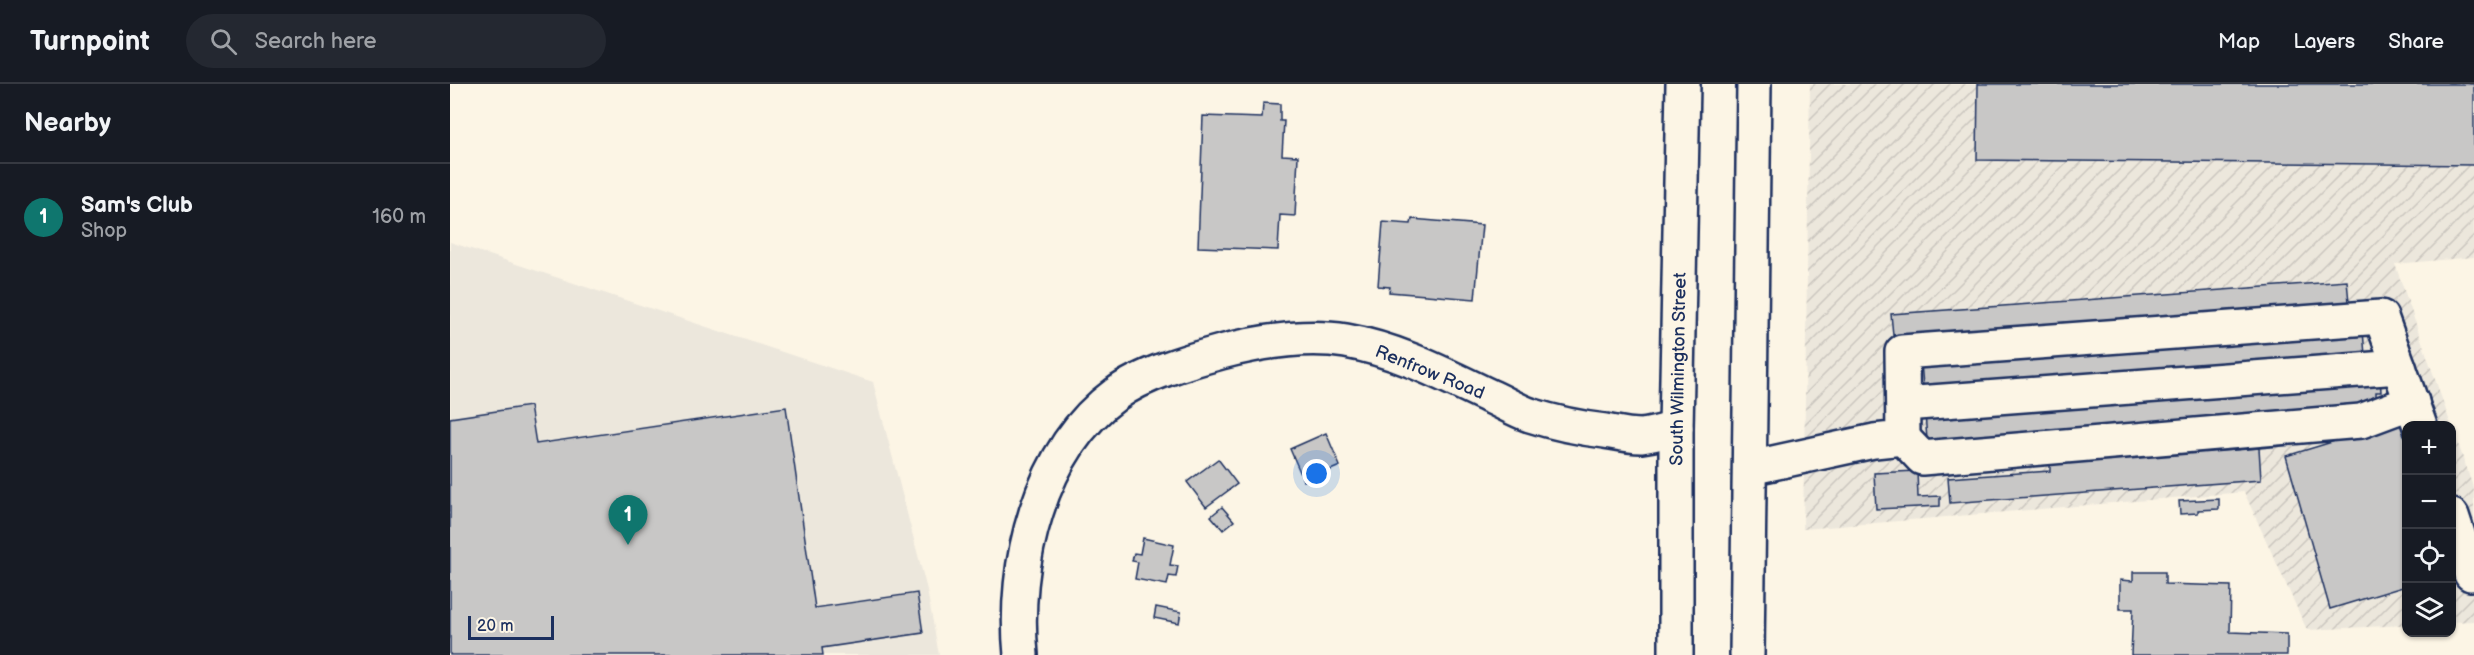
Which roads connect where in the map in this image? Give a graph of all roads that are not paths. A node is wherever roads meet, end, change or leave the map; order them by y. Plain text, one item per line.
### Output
1 (1683, 84) edge
2 (1754, 84) edge
3 (2399, 367) junction
4 (1904, 404) junction
5 (2416, 414) edge
6 (1676, 428) junction
7 (1903, 438) junction
8 (1750, 468) junction
9 (2455, 529) edge
10 (2471, 574) dead end
11 (1021, 655) edge
12 (1676, 655) edge
13 (1747, 655) edge

1 - 6 main road, South Wilmington Street
2 - 8 main road
3 - 4 main road
3 - 4 main road
3 - 5 main road
4 - 7 main road
5 - 7 main road
6 - 11 main road, Renfrow Road
6 - 12 main road, South Wilmington Street
7 - 8 main road
8 - 13 main road
9 - 10 main road

